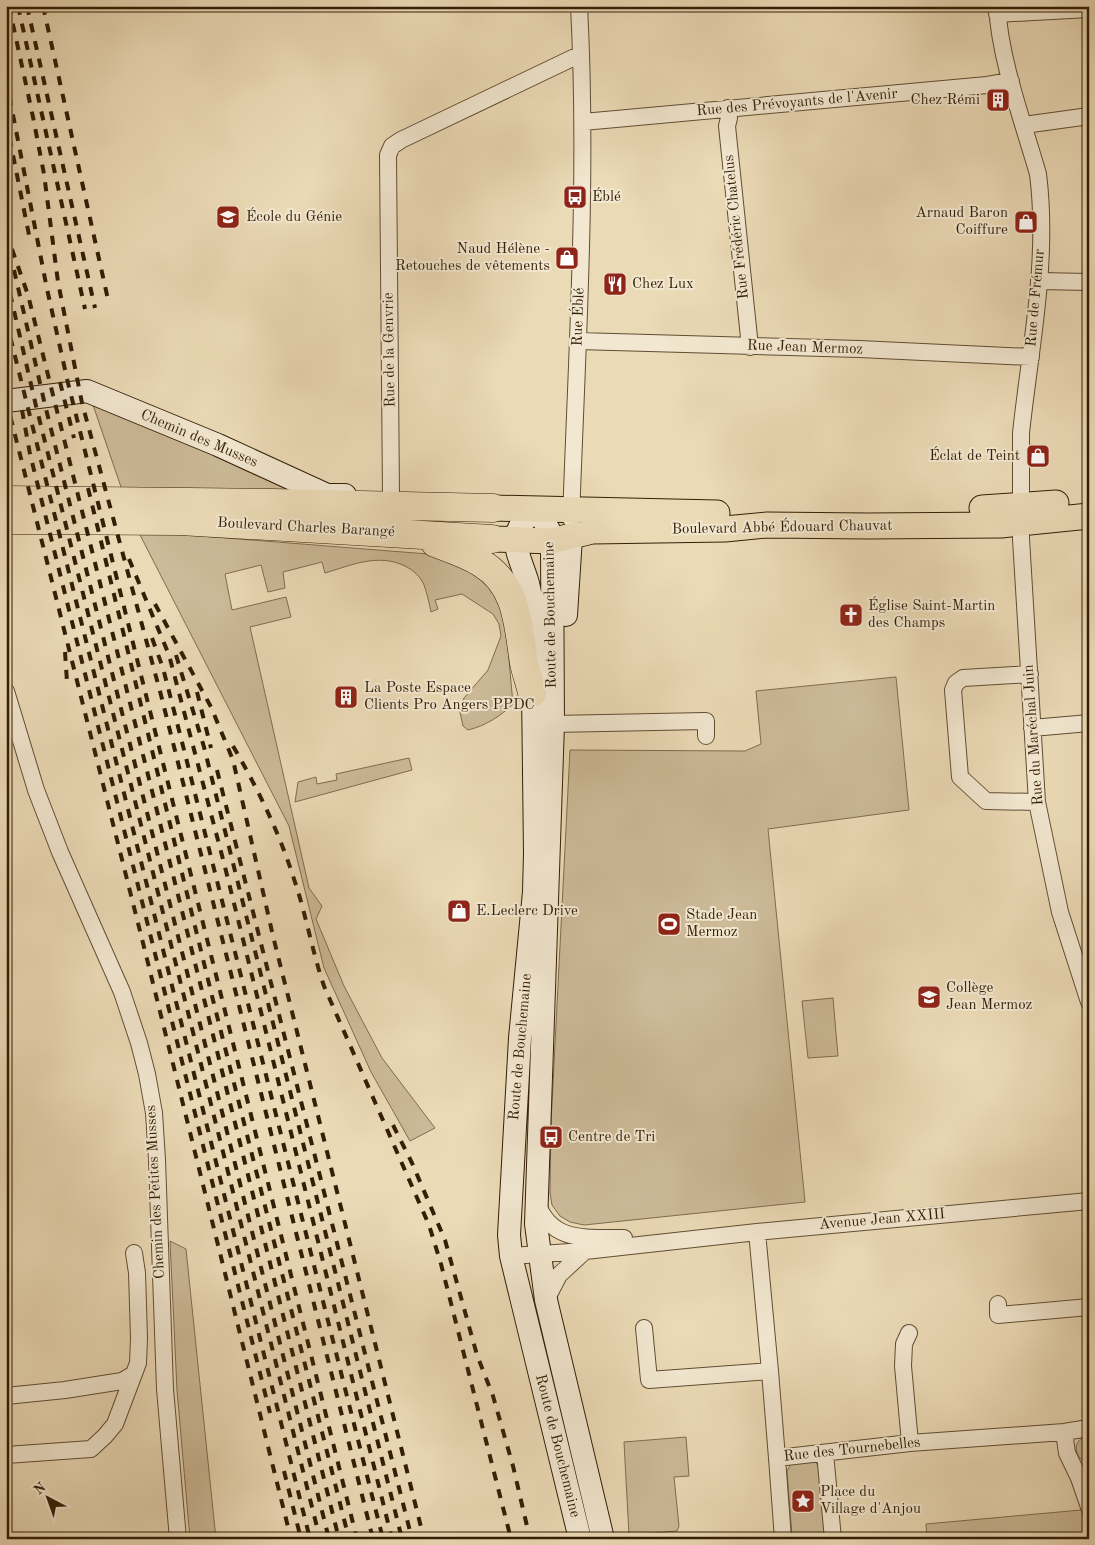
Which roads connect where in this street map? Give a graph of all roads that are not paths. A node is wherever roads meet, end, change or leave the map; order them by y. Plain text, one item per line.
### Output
1 (579, 6) edge
2 (997, 10) edge
3 (1089, 10) edge
4 (581, 54) junction
5 (1011, 81) junction
6 (728, 108) junction
7 (1089, 116) edge
8 (583, 122) junction
9 (1024, 125) junction
10 (1039, 281) junction
11 (1089, 282) edge
12 (578, 341) junction
13 (750, 347) junction
14 (1031, 357) junction
15 (6, 401) edge
16 (573, 477) junction
17 (391, 495) junction
18 (6, 500) edge
19 (1089, 500) edge
20 (493, 508) junction
21 (537, 509) junction
22 (572, 509) junction
23 (1021, 514) junction
24 (1089, 516) edge
25 (6, 520) edge
26 (604, 520) junction
27 (412, 534) junction
28 (561, 539) junction
29 (508, 543) junction
30 (1030, 674) junction
31 (6, 691) edge
32 (532, 693) junction
33 (1089, 723) edge
34 (553, 724) junction
35 (1032, 728) junction
36 (706, 736) dead end
37 (1037, 802) junction
38 (1089, 1002) edge
39 (535, 1198) junction
40 (1089, 1200) edge
41 (756, 1232) junction
42 (676, 1240) junction
43 (585, 1251) junction
44 (134, 1253) dead end
45 (539, 1255) junction
46 (511, 1256) junction
47 (546, 1300) junction
48 (998, 1304) dead end
49 (1089, 1307) edge
50 (644, 1328) dead end
51 (910, 1333) dead end
52 (770, 1371) junction
53 (132, 1376) junction
54 (6, 1396) edge
55 (1089, 1428) edge
56 (1064, 1432) junction
57 (910, 1443) junction
58 (825, 1453) junction
59 (6, 1455) edge
60 (776, 1458) junction
61 (1084, 1476) edge
62 (1089, 1507) edge
63 (178, 1539) edge
64 (580, 1539) edge
65 (602, 1539) edge
66 (783, 1539) edge
67 (833, 1539) edge

1 - 4 street, Rue Éblé
2 - 3 street
2 - 5 street, Rue de Frémur
4 - 8 street, Rue Éblé
4 - 17 street, Rue de la Genvrie
5 - 6 street, Rue des Prévoyants de l'Avenir
5 - 9 street, Rue de Frémur
6 - 8 street, Rue des Prévoyants de l'Avenir
6 - 13 street, Rue Frédéric Chatelus
7 - 9 street
8 - 12 street, Rue Éblé
9 - 10 street, Rue de Frémur
10 - 11 street
10 - 14 street, Rue de Frémur
12 - 13 street, Rue Jean Mermoz
12 - 16 street, Rue Éblé
13 - 14 street, Rue Jean Mermoz
14 - 23 street, Rue de Frémur
15 - 17 street, Chemin des Musses
16 - 21 street
16 - 22 street, Rue Éblé
17 - 20 street, Boulevard Charles Barangé
18 - 20 highway, Boulevard Charles Barangé
19 - 23 main road
20 - 21 main road, Boulevard Charles Barangé
21 - 22 main road, Boulevard Charles Barangé
21 - 28 street, Route de Bouchemaine
21 - 29 street
22 - 26 main road, Boulevard Charles Barangé
22 - 28 street, Rue Éblé
23 - 24 main road
23 - 26 main road, Boulevard Abbé Édouard Chauvat
23 - 30 street, Rue du Maréchal Juin
25 - 27 highway, Boulevard Charles Barangé
26 - 28 main road, Boulevard Charles Barangé
27 - 29 highway, Boulevard Charles Barangé
27 - 32 highway
28 - 29 main road, Boulevard Charles Barangé
28 - 34 street, Route de Bouchemaine
29 - 32 street, Route de Bouchemaine
30 - 35 street, Rue du Maréchal Juin
30 - 37 street
31 - 63 street, Chemin des Petites Musses
32 - 46 street, Route de Bouchemaine
33 - 35 street
34 - 36 street
34 - 39 street, Route de Bouchemaine
35 - 37 street, Rue du Maréchal Juin
37 - 38 street, Rue du Maréchal Juin
39 - 42 street, Avenue Jean XXIII
39 - 45 street, Route de Bouchemaine
40 - 41 street, Avenue Jean XXIII
41 - 42 street, Avenue Jean XXIII
41 - 52 street, Rue des Tournebelles
42 - 43 street, Avenue Jean XXIII
43 - 45 street, Avenue Jean XXIII
43 - 47 street
44 - 53 street
45 - 46 street, Avenue Jean XXIII
45 - 47 street, Route de Bouchemaine
46 - 64 street, Route de Bouchemaine
47 - 65 street, Route de Bouchemaine
48 - 49 street
50 - 52 street
51 - 57 street
52 - 60 street, Rue des Tournebelles
53 - 54 street
53 - 59 street
55 - 56 street, Rue des Tournebelles
56 - 57 street, Rue des Tournebelles
56 - 61 street
57 - 58 street, Rue des Tournebelles
58 - 60 street, Rue des Tournebelles
58 - 67 street
60 - 66 street
61 - 62 street

